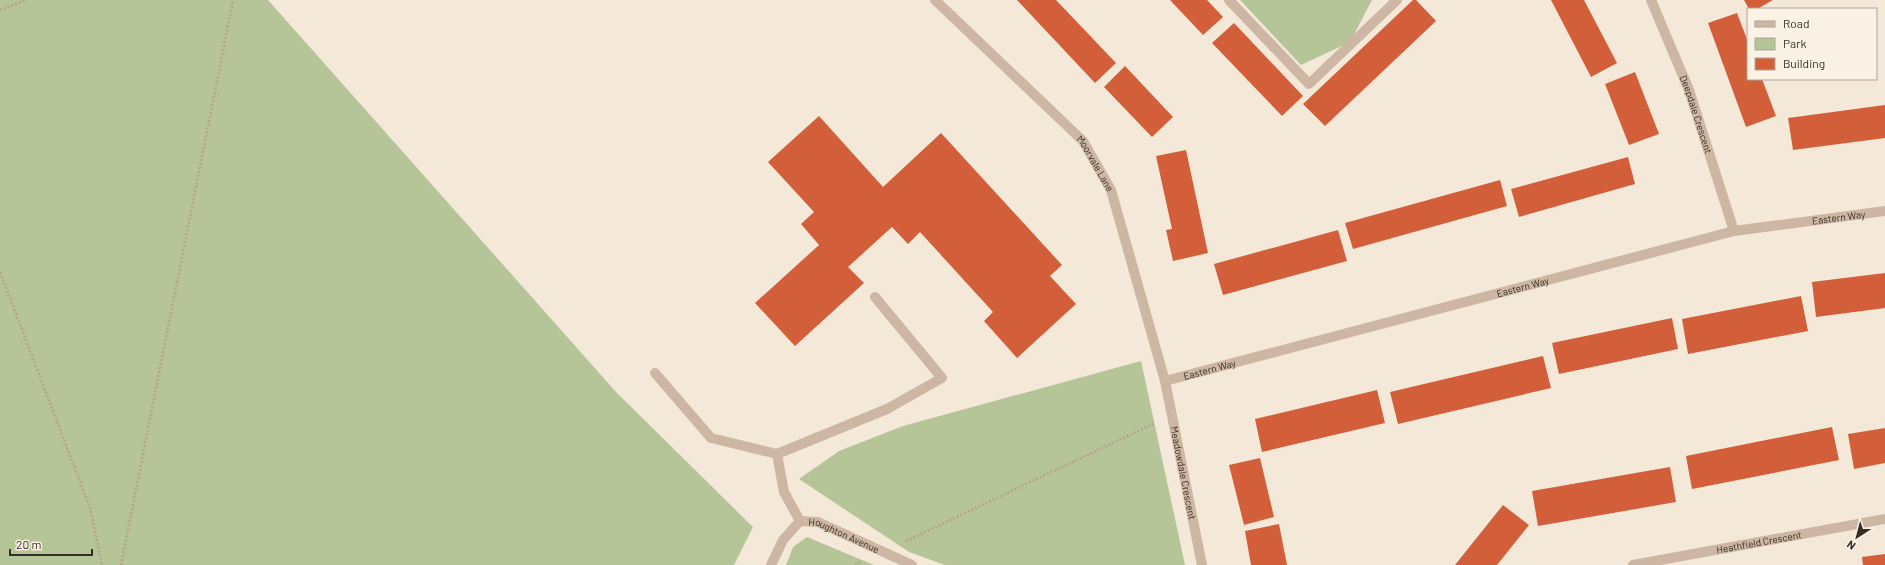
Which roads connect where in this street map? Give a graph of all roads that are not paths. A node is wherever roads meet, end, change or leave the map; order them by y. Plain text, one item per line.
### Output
1 (935, 0) edge
2 (1229, 0) edge
3 (1397, 0) edge
4 (1651, 0) edge
5 (1885, 211) edge
6 (1734, 231) junction
7 (875, 297) dead end
8 (655, 373) dead end
9 (1165, 381) junction
10 (777, 454) junction
11 (1885, 519) edge
12 (800, 521) junction
13 (771, 565) edge
14 (912, 565) edge
15 (1202, 565) edge
16 (1633, 565) edge

1 - 9 street, Moorvale Lane
2 - 3 street
4 - 6 street, Deepdale Crescent
5 - 6 street, Eastern Way
6 - 9 street, Eastern Way
7 - 10 street
8 - 10 street
9 - 15 street, Meadowdale Crescent
10 - 12 street
11 - 16 street, Heathfield Crescent
12 - 13 street, Houghton Avenue
12 - 14 street, Houghton Avenue

